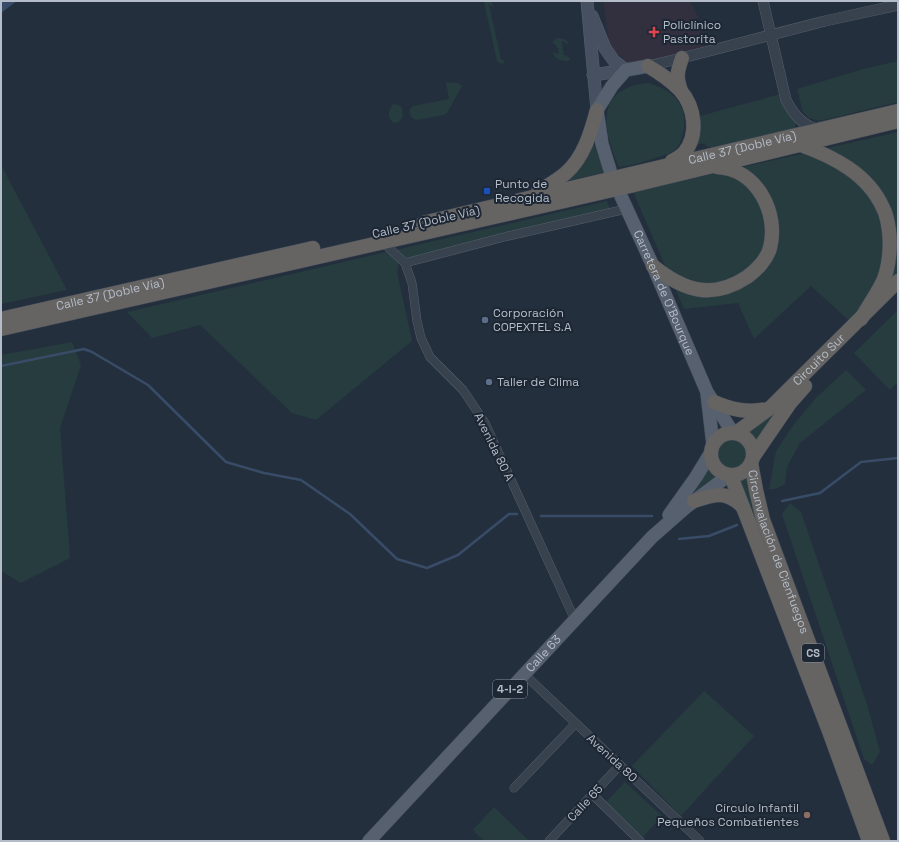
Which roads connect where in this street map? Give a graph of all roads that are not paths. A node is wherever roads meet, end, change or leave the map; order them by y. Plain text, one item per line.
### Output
1 (762, 1) edge
2 (587, 3) edge
3 (898, 5) edge
4 (771, 35) junction
5 (682, 58) junction
6 (648, 66) junction
7 (626, 70) junction
8 (593, 74) junction
9 (681, 91) junction
10 (597, 110) junction
11 (898, 111) edge
12 (898, 121) edge
13 (821, 130) junction
14 (801, 145) junction
15 (666, 165) junction
16 (709, 167) junction
17 (610, 170) dead end
18 (620, 194) dead end
19 (530, 197) junction
20 (626, 209) junction
21 (384, 242) junction
22 (405, 263) junction
23 (653, 266) junction
24 (898, 281) edge
25 (898, 292) edge
26 (1, 319) edge
27 (861, 319) junction
28 (1, 330) edge
29 (710, 397) junction
30 (775, 413) junction
31 (735, 433) junction
32 (712, 449) junction
33 (752, 460) junction
34 (730, 475) junction
35 (756, 490) junction
36 (694, 501) junction
37 (744, 508) junction
38 (652, 537) junction
39 (575, 620) junction
40 (524, 674) junction
41 (575, 724) junction
42 (620, 765) junction
43 (514, 788) dead end
44 (592, 794) junction
45 (372, 840) edge
46 (549, 841) edge
47 (640, 841) edge
48 (700, 841) edge
49 (869, 841) edge
50 (883, 841) edge

1 - 4 street
2 - 7 main road
2 - 8 main road
3 - 4 street
4 - 5 street
4 - 13 street
5 - 6 street
5 - 9 highway
6 - 7 main road
6 - 9 highway
7 - 8 main road
7 - 10 main road
8 - 10 main road
9 - 15 highway
10 - 17 main road
10 - 19 highway
11 - 13 highway, Calle 37 (Doble Vía)
12 - 14 highway, Calle 37 (Doble Vía)
13 - 15 highway, Calle 37 (Doble Vía)
14 - 16 highway, Calle 37 (Doble Vía)
14 - 27 highway
15 - 19 highway, Calle 37 (Doble Vía)
16 - 21 highway, Calle 37 (Doble Vía)
16 - 23 highway
18 - 20 main road, Carretera de O'Bourque
19 - 26 highway, Calle 37 (Doble Vía)
20 - 22 street
20 - 23 main road, Carretera de O'Bourque
21 - 22 street, Avenida 80 A
21 - 28 highway, Calle 37 (Doble Vía)
22 - 39 street, Avenida 80 A
23 - 29 main road, Carretera de O'Bourque
24 - 27 highway, Circuito Sur
25 - 30 highway, Circuito Sur
27 - 30 highway, Circuito Sur
29 - 30 highway
29 - 31 main road, Carretera de O'Bourque
29 - 32 main road, Carretera de O'Bourque
30 - 31 highway, Circuito Sur
30 - 33 highway, Circuito Sur
30 - 35 highway
31 - 32 highway
31 - 33 highway, Circunvalación de Cienfuegos / CS
32 - 34 highway, Circunvalación de Cienfuegos
32 - 38 main road, Calle 63 / 4-I-2
33 - 34 highway, Circunvalación de Cienfuegos
33 - 35 highway, Circunvalación de Cienfuegos / CS
34 - 36 main road, Calle 63 / 4-I-2
34 - 37 highway, Circunvalación de Cienfuegos / CS
35 - 50 highway, Circunvalación de Cienfuegos / CS
36 - 37 highway
36 - 38 main road, Calle 63 / 4-I-2
37 - 49 highway, Circunvalación de Cienfuegos / CS
38 - 39 main road, Calle 63 / 4-I-2
39 - 40 main road, Calle 63 / 4-I-2
40 - 41 street, Avenida 80
40 - 45 main road, Calle 63 / 4-I-2
41 - 42 street, Avenida 80
41 - 43 street
42 - 44 street, Calle 65
42 - 48 street, Avenida 80
44 - 46 street, Calle 65
44 - 47 street

